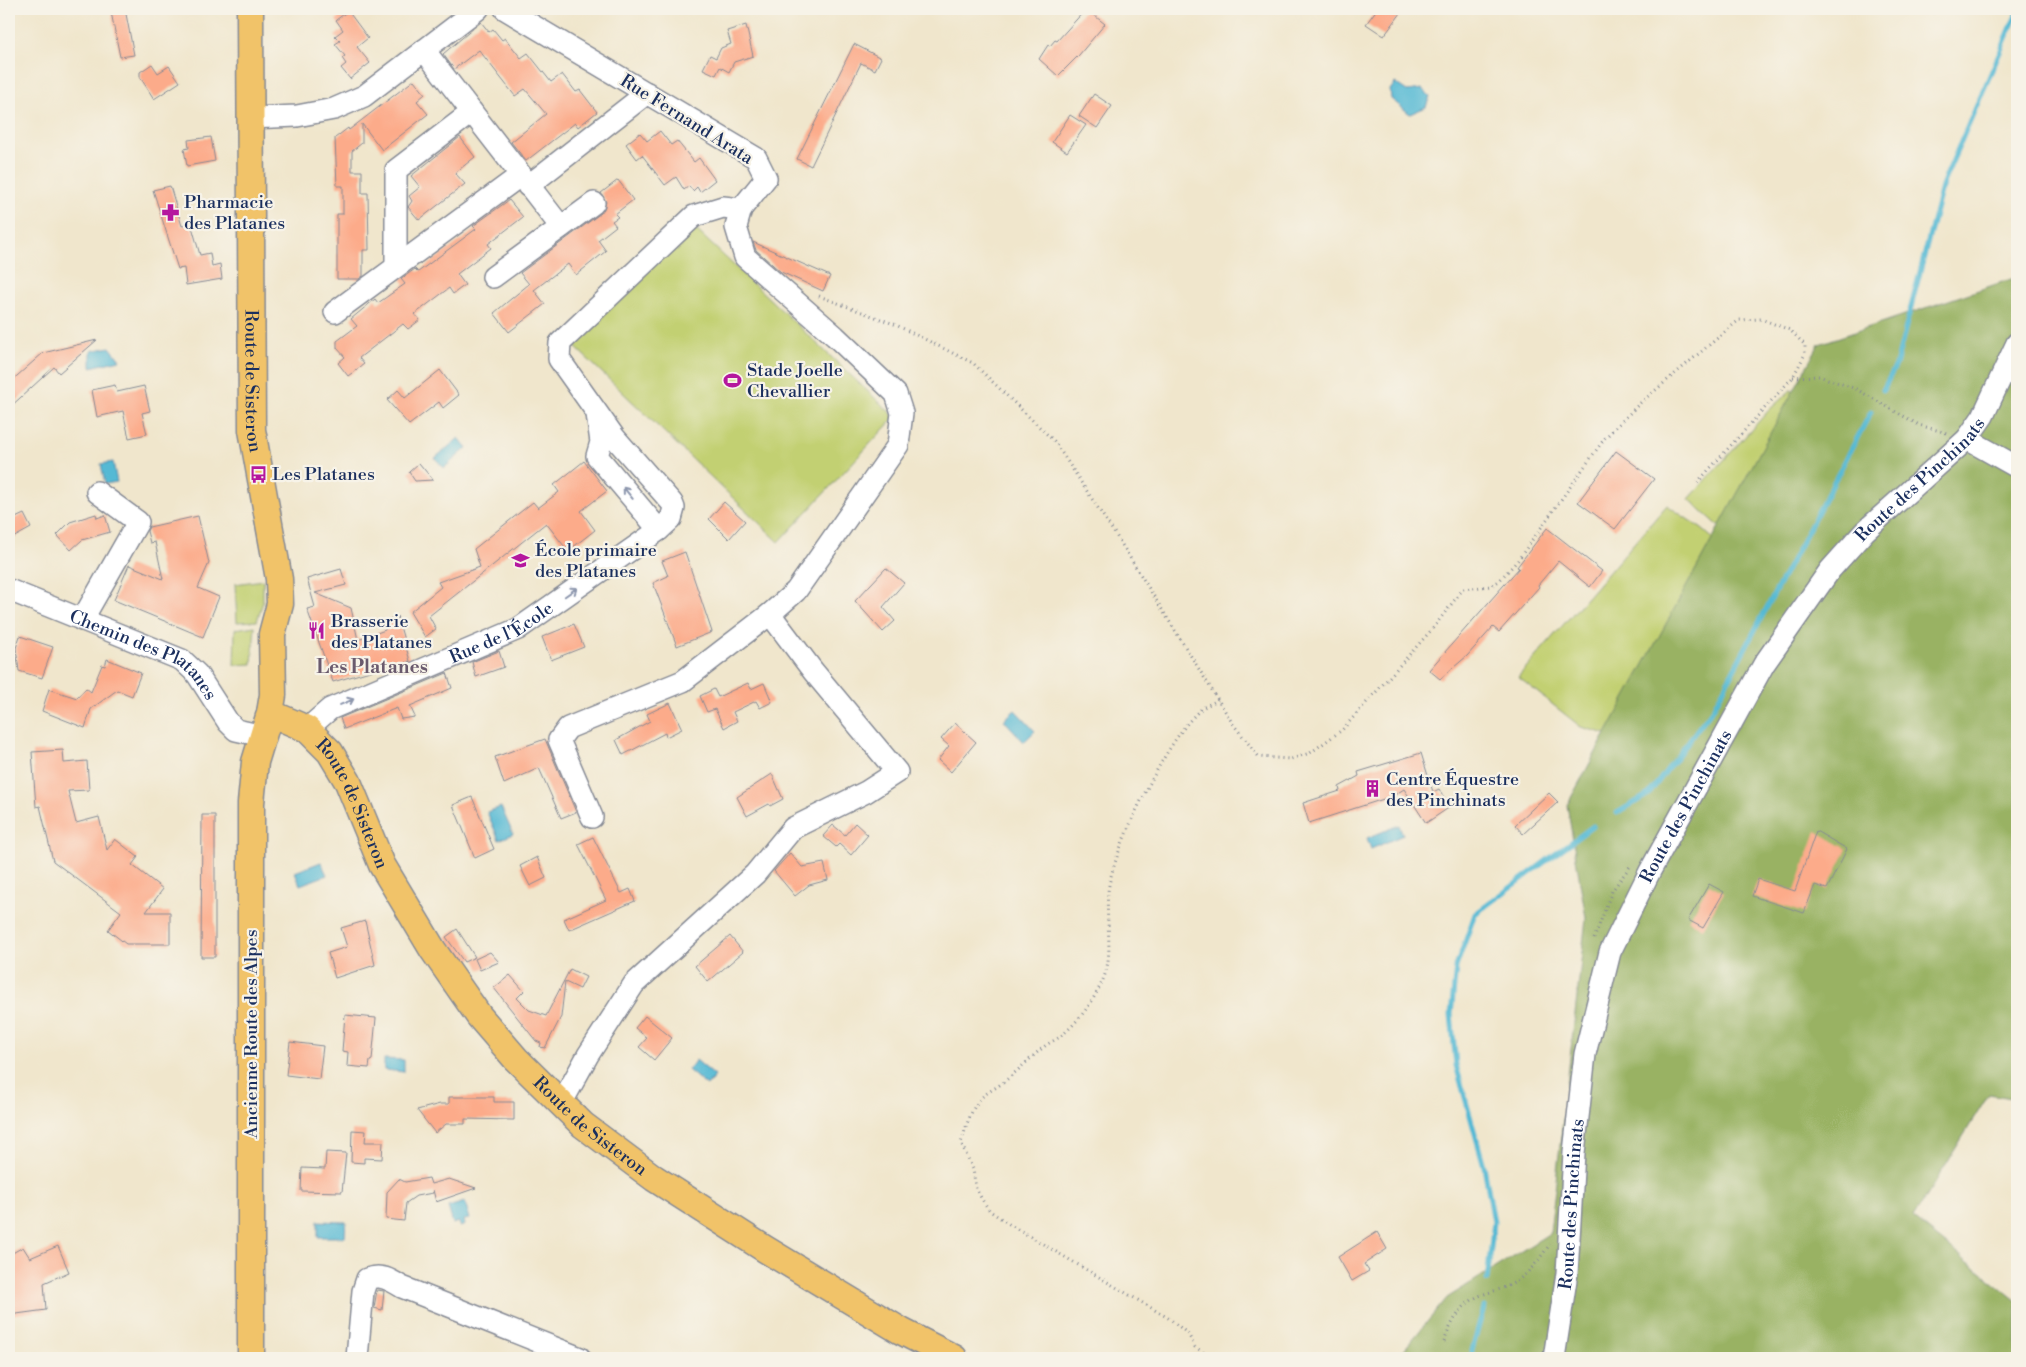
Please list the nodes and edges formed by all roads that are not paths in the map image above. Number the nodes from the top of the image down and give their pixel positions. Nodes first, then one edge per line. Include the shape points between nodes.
1 (250, 9) edge
2 (478, 9) edge
3 (505, 9) edge
4 (424, 50) junction
5 (648, 93) junction
6 (472, 112) junction
7 (250, 118) junction
8 (524, 180) junction
9 (594, 203) dead end
10 (740, 209) junction
11 (561, 227) junction
12 (396, 266) junction
13 (493, 277) dead end
14 (336, 312) dead end
15 (2017, 343) edge
16 (597, 410) junction
17 (1967, 439) junction
18 (2017, 467) edge
19 (97, 492) dead end
20 (659, 530) junction
21 (9, 590) edge
22 (770, 614) junction
23 (82, 620) junction
24 (266, 725) junction
25 (308, 728) junction
26 (592, 817) dead end
27 (561, 1104) junction
28 (251, 1358) edge
29 (357, 1358) edge
30 (580, 1358) edge
31 (954, 1358) edge
32 (1554, 1358) edge

1 - 7 main road, Route de Sisteron
2 - 4 street
3 - 5 street, Rue Fernand Arata
4 - 6 street
4 - 7 street via 364,96 334,110
5 - 8 street
5 - 10 street, Rue Fernand Arata via 756,158 766,178
6 - 8 street
6 - 12 street via 396,170
7 - 24 main road, Route de Sisteron via 252,430 279,579 280,604 272,634
8 - 11 street
8 - 12 street
9 - 11 street
10 - 16 street via 723,207 694,216 560,343 559,359
10 - 22 street via 736,227 744,257 896,394 902,413 898,444 796,591
11 - 13 street
12 - 14 street
15 - 17 street, Route des Pinchinats via 1983,416
20 -> 16 street via 597,456 600,442
16 - 20 street, Rue de l'École via 615,438 674,508 670,519
17 - 18 street
17 - 32 street, Route des Pinchinats via 1865,531 1830,570 1764,664 1650,871 1610,952 1585,1054 1574,1152 1567,1274
19 - 23 street via 138,522
25 -> 20 street, Rue de l'École via 330,709 518,629
21 - 23 street, Chemin des Platanes
22 - 26 street via 683,681 568,728 559,740
22 - 27 street via 818,678 897,772 866,792 793,828 755,874 634,984
23 - 24 street, Chemin des Platanes via 182,660 197,674 236,730
24 - 25 main road, Route de Sisteron
24 - 28 main road, Ancienne Route des Alpes via 255,762 251,803
25 - 27 main road, Route de Sisteron via 330,752 348,782 382,865 433,950 479,1016
27 - 31 main road, Route de Sisteron via 583,1125 654,1178 884,1321
29 - 30 street via 364,1291 367,1279 376,1276

